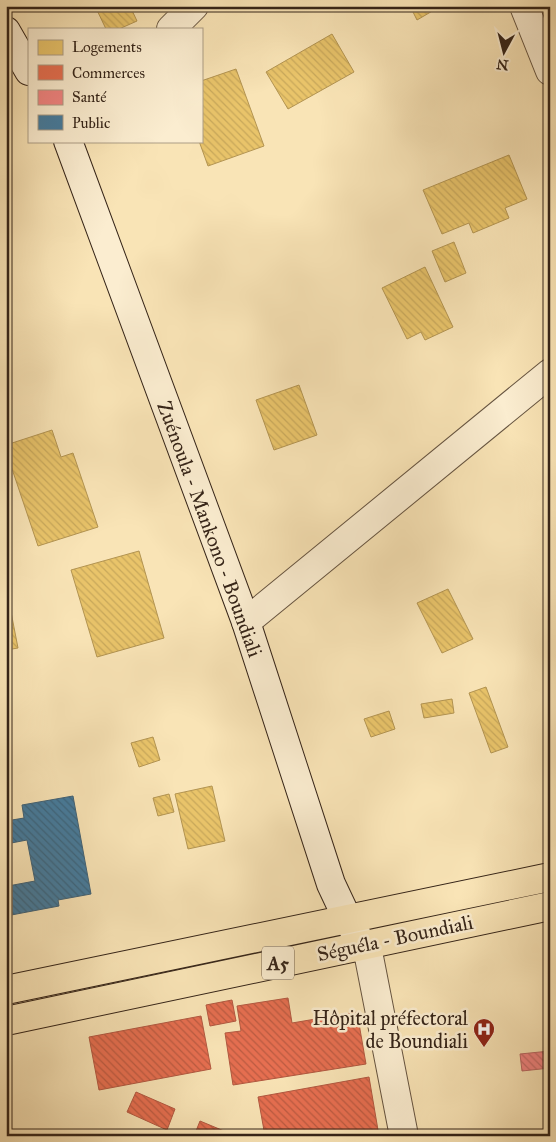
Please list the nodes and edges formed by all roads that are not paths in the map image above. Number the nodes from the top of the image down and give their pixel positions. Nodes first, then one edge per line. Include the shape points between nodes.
1 (194, 6) edge
2 (524, 6) edge
3 (172, 28) edge
4 (6, 31) edge
5 (28, 68) edge
6 (550, 71) edge
7 (68, 142) edge
8 (550, 374) edge
9 (246, 622) junction
10 (550, 877) edge
11 (550, 906) edge
12 (347, 918) junction
13 (362, 945) junction
14 (6, 990) edge
15 (6, 1021) edge
16 (404, 1136) edge

1 - 3 main road
2 - 6 main road
4 - 5 main road
7 - 9 main road, Zuénoula - Mankono - Boundiali
8 - 9 main road
9 - 12 main road, Zuénoula - Mankono - Boundiali via 331,884
10 - 12 main road, Séguéla - Boundiali / A5
11 - 13 main road, Séguéla - Boundiali / A5
12 - 13 main road, Zuénoula - Mankono - Boundiali
12 - 14 main road, Séguéla - Boundiali / A5
13 - 15 main road, Séguéla - Boundiali / A5
13 - 16 main road, Zuénoula - Mankono - Boundiali via 369,957

